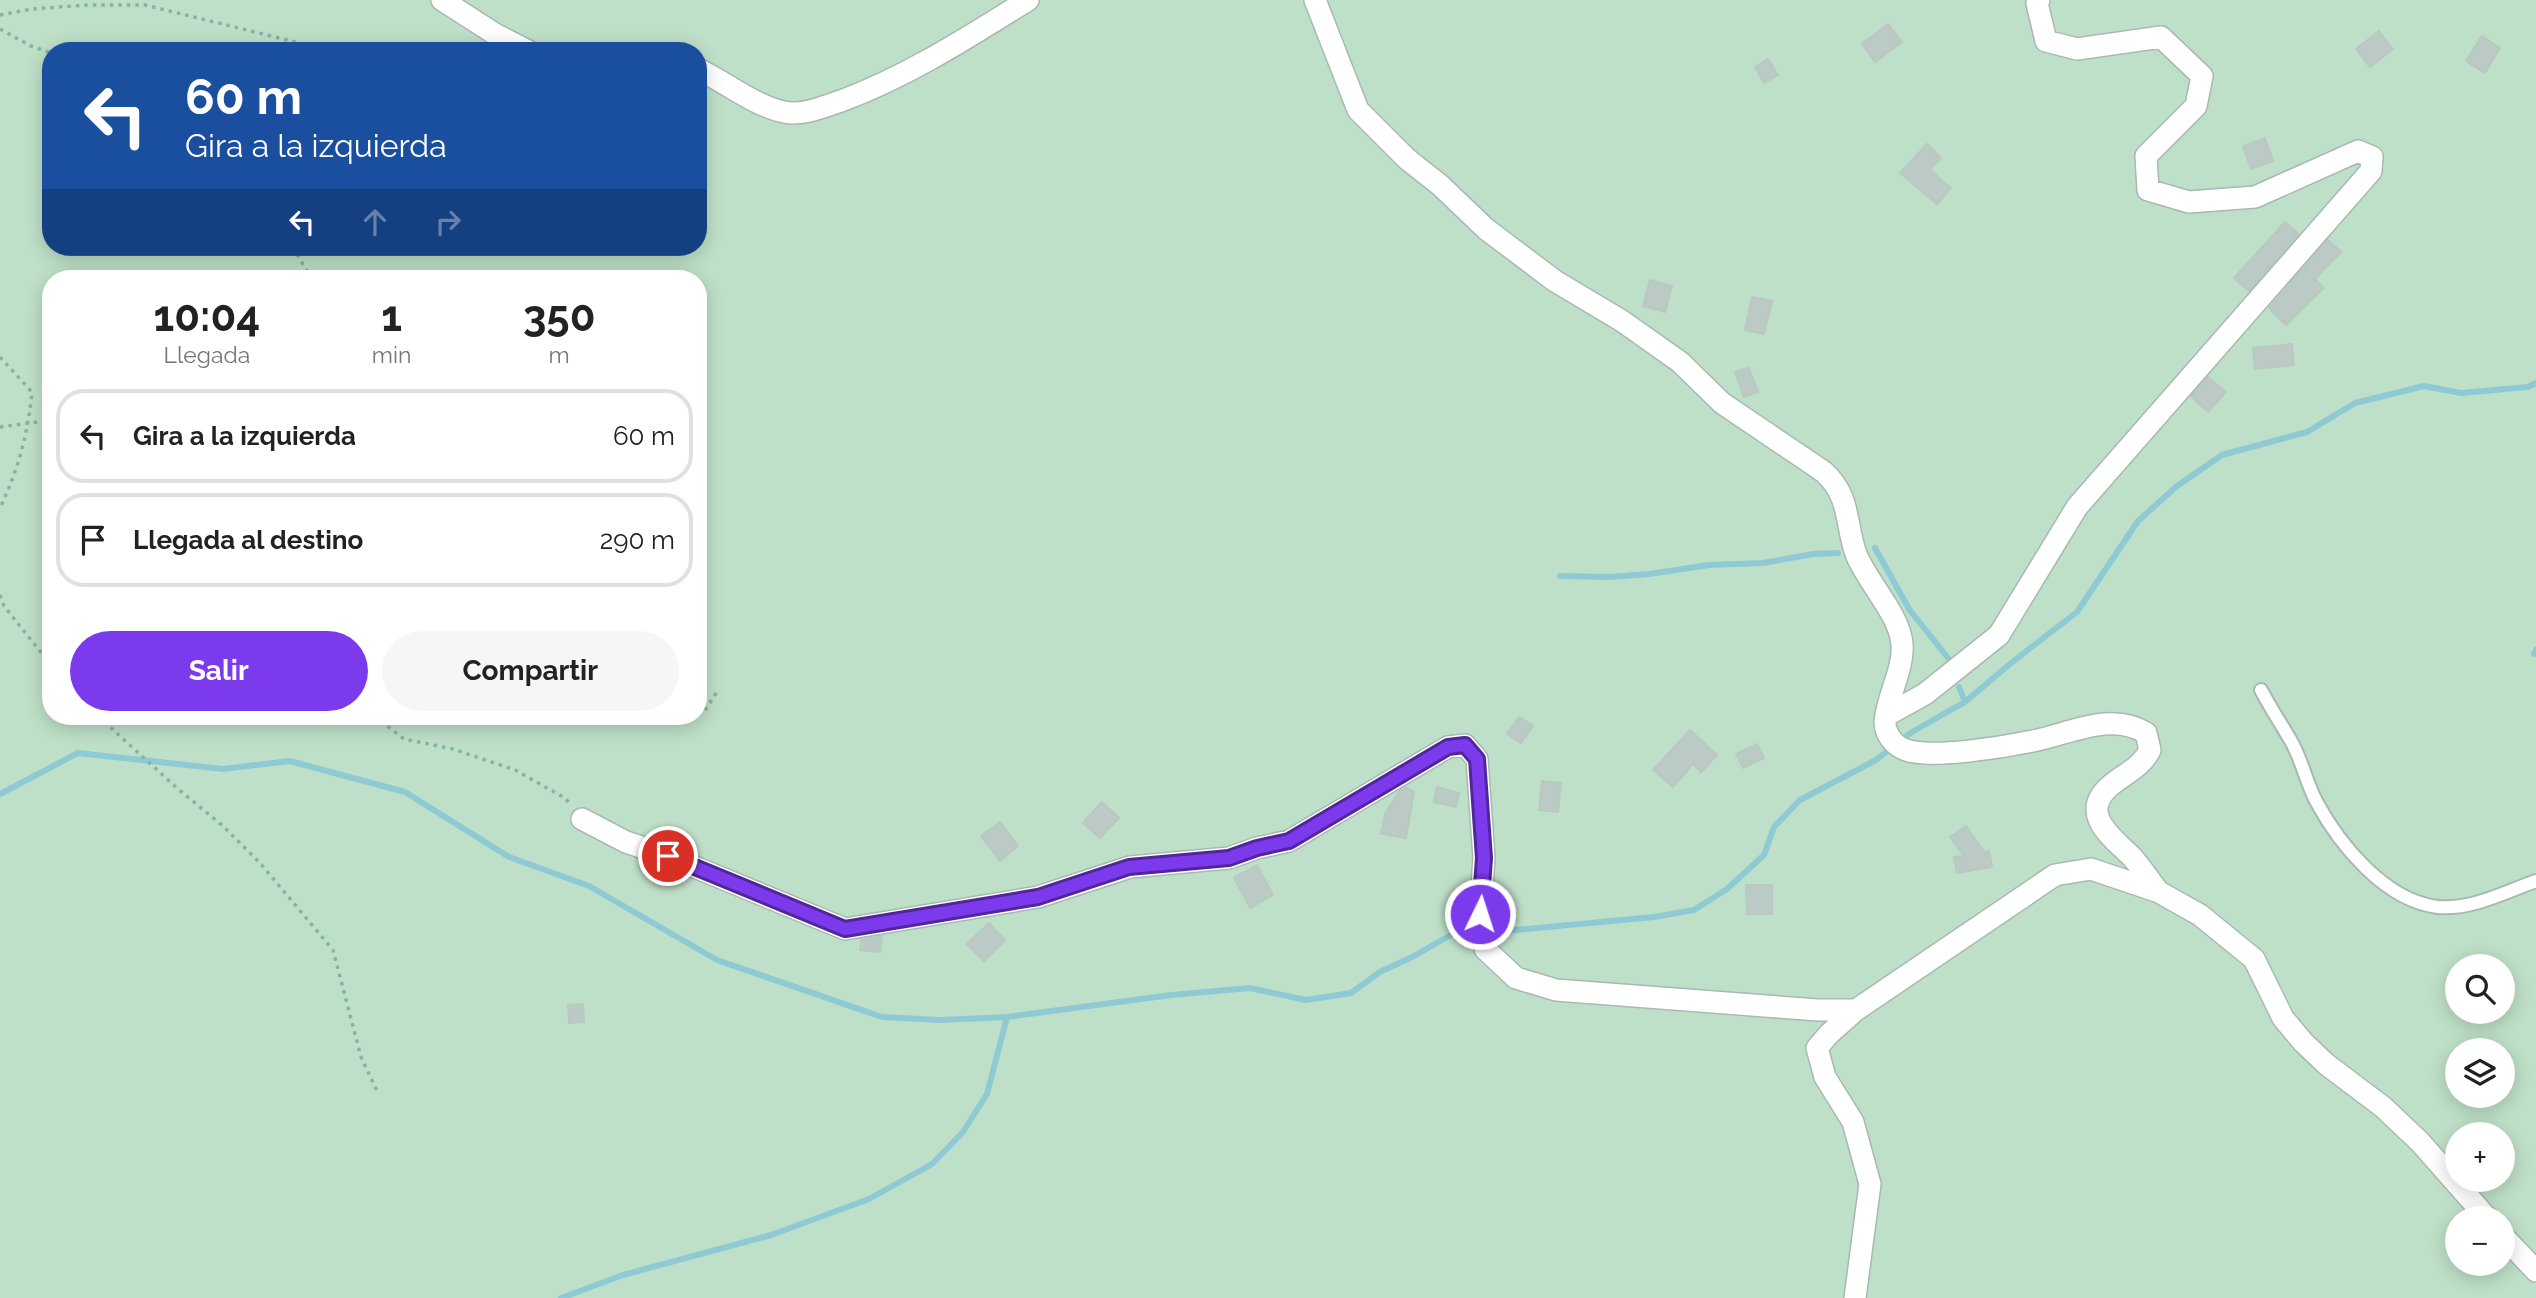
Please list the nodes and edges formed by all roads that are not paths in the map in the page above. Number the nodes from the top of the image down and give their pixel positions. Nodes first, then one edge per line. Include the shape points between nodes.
1 (442, 0) edge
2 (1028, 0) edge
3 (1315, 0) edge
4 (2039, 0) edge
5 (511, 42) edge
6 (707, 74) edge
7 (2260, 690) dead end
8 (1887, 715) junction
9 (582, 819) road end
10 (2536, 881) edge
11 (2159, 892) junction
12 (1856, 1010) junction
13 (2476, 1206) edge
14 (2515, 1249) edge
15 (2536, 1271) edge
16 (1855, 1298) edge

1 - 5 street
2 - 6 street via 904,75 803,113 783,112
3 - 8 street via 1358,110 1407,159 1486,229 1555,281 1681,362 1722,403 1837,484 1857,555 1899,628 1902,652
4 - 8 street via 2046,41 2077,49 2161,37 2202,76 2196,106 2146,156 2148,190 2189,202 2255,197 2358,151 2372,157 2371,171 2077,507 1999,635 1925,694
7 - 10 lane via 2340,839 2382,883 2404,896 2438,906 2485,901
8 - 11 street via 1889,736 1897,746 1921,753 2032,742 2103,724 2128,724 2146,733 2150,750 2146,758 2109,786 2098,810 2100,825
9 - 12 street via 626,842 845,929 1038,897 1129,867 1229,858 1289,841 1448,747 1465,745 1477,759 1484,858 1480,914 1485,949 1516,978 1556,990
11 - 12 street via 2091,869 2056,875
11 - 13 street via 2200,915 2254,959 2283,1018 2303,1042 2383,1107
12 - 16 street via 1817,1048 1825,1077 1853,1122 1871,1184
14 - 15 street

